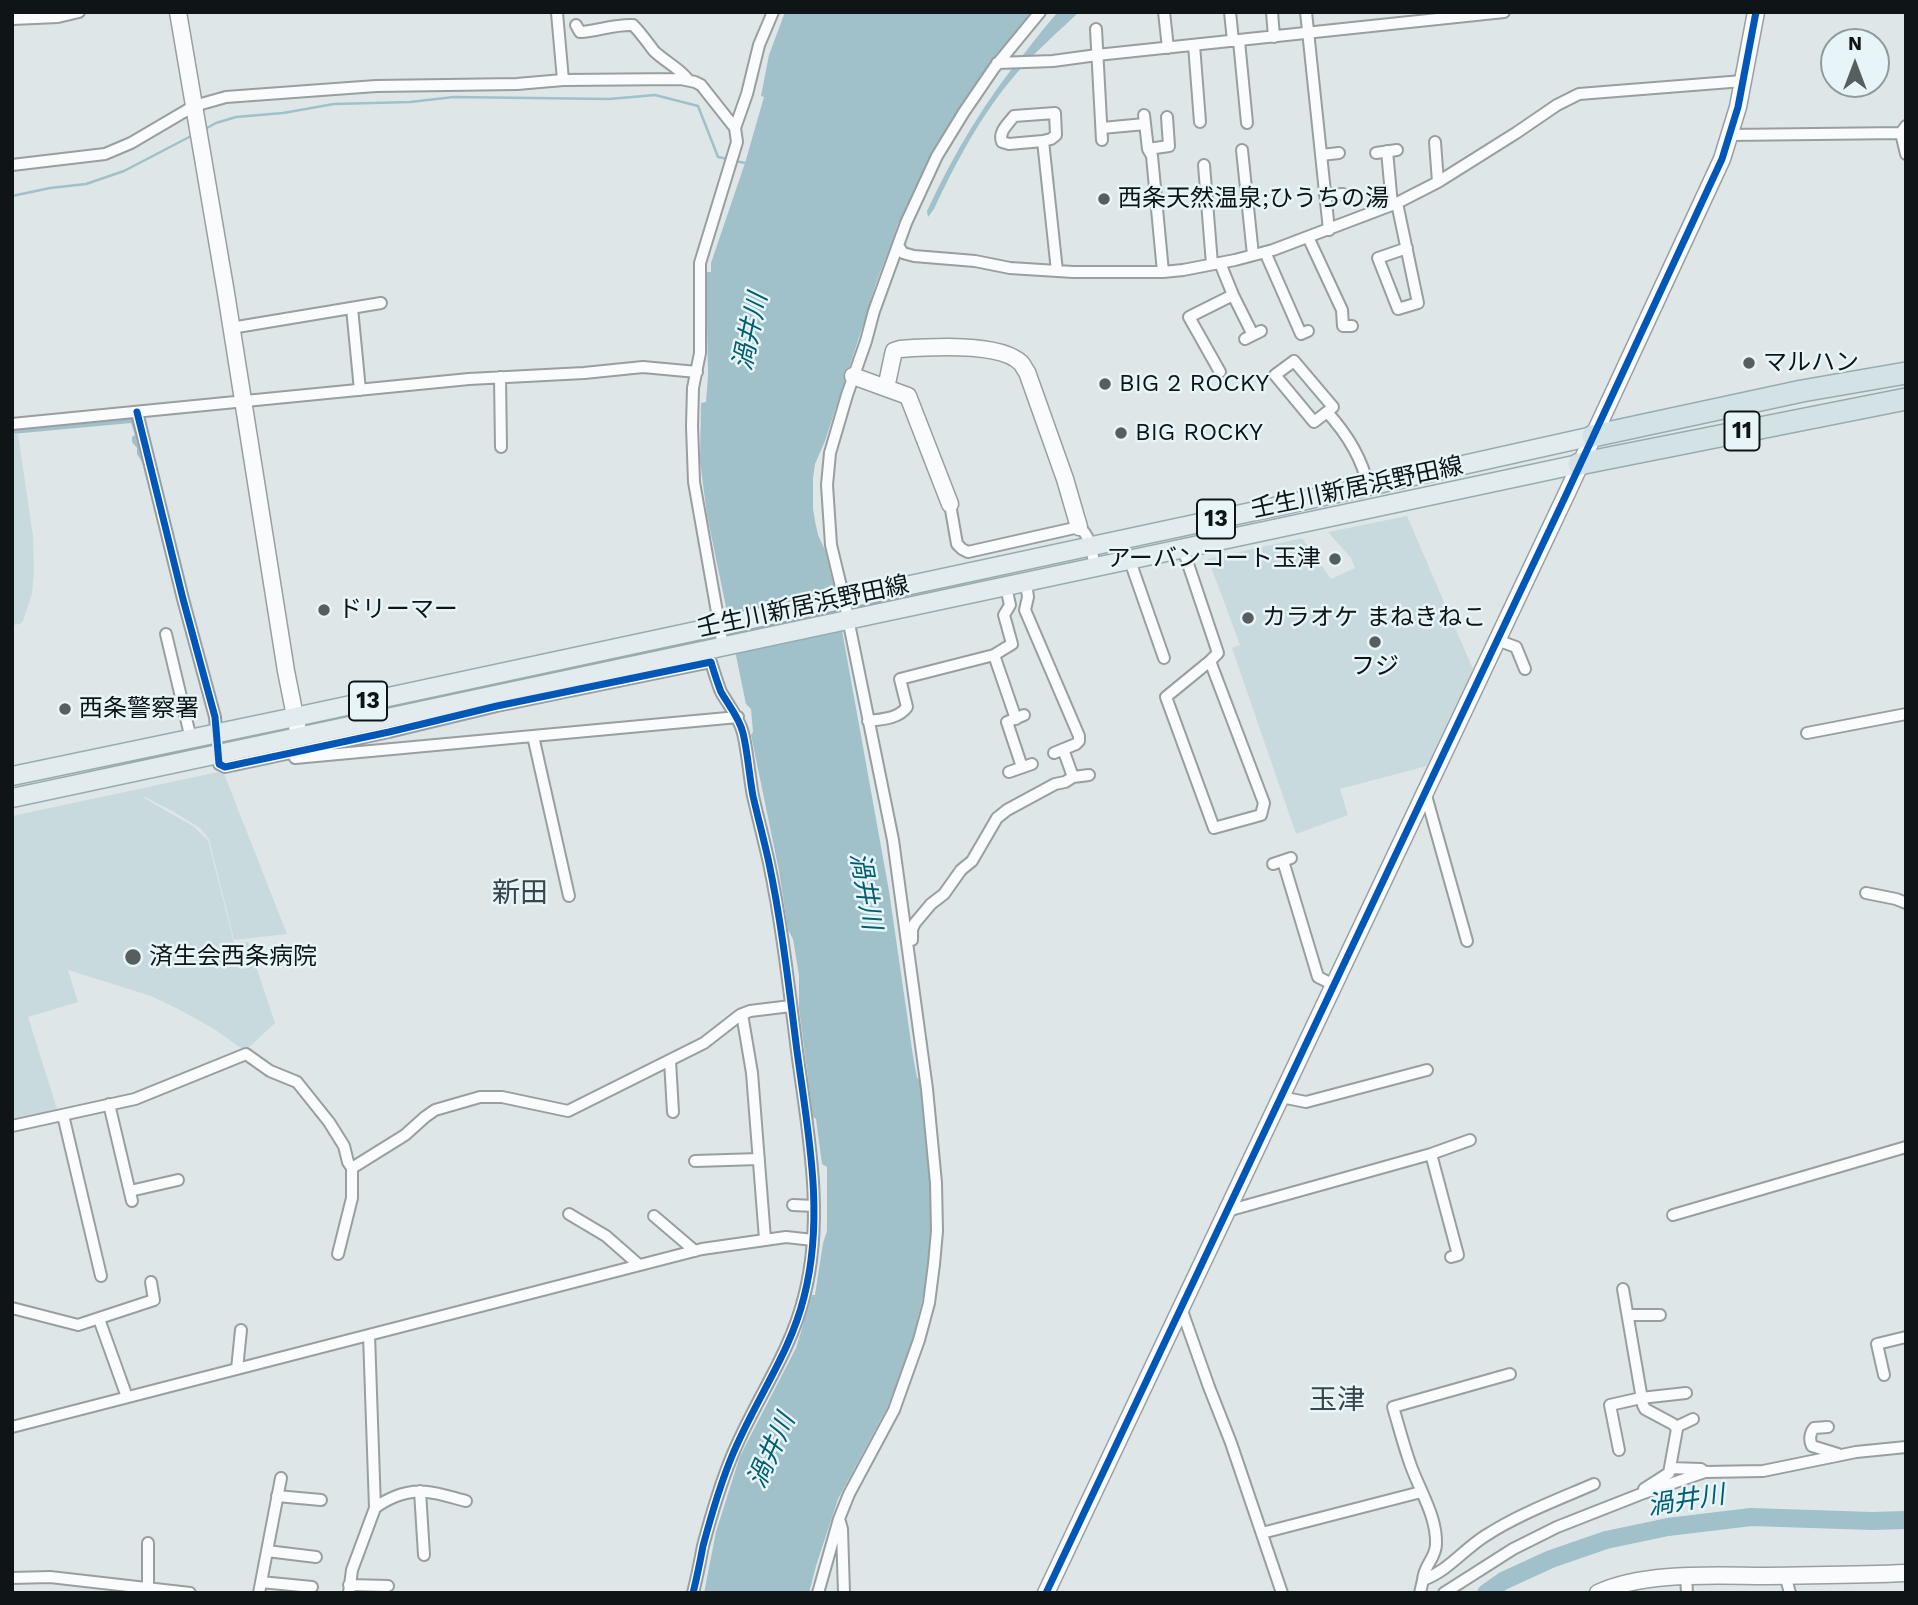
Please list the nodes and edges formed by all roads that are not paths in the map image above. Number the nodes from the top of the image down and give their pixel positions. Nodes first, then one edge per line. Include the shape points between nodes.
1 (79, 12) edge
2 (178, 12) edge
3 (773, 12) edge
4 (1040, 12) edge
5 (1164, 12) edge
6 (1230, 12) edge
7 (1272, 12) edge
8 (1306, 12) edge
9 (1504, 12) edge
10 (1756, 12) edge
11 (557, 13) edge
12 (12, 19) edge
13 (576, 25) dead end
14 (1096, 29) dead end
15 (1309, 33) junction
16 (1274, 37) junction
17 (1236, 41) junction
18 (1194, 45) junction
19 (1168, 48) junction
20 (1097, 55) junction
21 (997, 63) junction
22 (562, 80) junction
23 (688, 80) junction
24 (1744, 81) junction
25 (194, 106) junction
26 (1167, 117) dead end
27 (1200, 122) dead end
28 (1247, 123) dead end
29 (735, 128) junction
30 (1903, 129) edge
31 (1730, 135) junction
32 (1043, 141) junction
33 (1435, 142) dead end
34 (1148, 149) junction
35 (1242, 149) dead end
36 (1387, 151) dead end
37 (1339, 153) dead end
38 (1906, 153) edge
39 (1321, 155) junction
40 (12, 165) edge
41 (1204, 165) dead end
42 (1438, 182) junction
43 (1343, 194) dead end
44 (1325, 195) junction
45 (1395, 204) junction
46 (1329, 230) junction
47 (1308, 237) junction
48 (899, 247) junction
49 (1407, 248) junction
50 (1265, 252) junction
51 (1253, 255) junction
52 (1216, 264) junction
53 (1056, 271) junction
54 (1163, 272) junction
55 (1233, 295) junction
56 (381, 303) dead end
57 (352, 308) junction
58 (1352, 326) dead end
59 (231, 328) junction
60 (1308, 331) dead end
61 (1253, 335) dead end
62 (697, 372) junction
63 (1220, 372) dead end
64 (1906, 373) edge
65 (853, 376) junction
66 (500, 377) junction
67 (886, 388) junction
68 (360, 390) junction
69 (1906, 399) edge
70 (243, 400) junction
71 (137, 412) junction
72 (1327, 412) junction
73 (12, 424) edge
74 (1593, 436) junction
75 (501, 447) dead end
76 (1579, 464) junction
77 (1368, 486) junction
78 (950, 505) joint
79 (1079, 527) junction
80 (1091, 546) junction
81 (1184, 549) junction
82 (1130, 561) junction
83 (1095, 568) junction
84 (1026, 583) junction
85 (1006, 587) junction
86 (841, 599) junction
87 (846, 620) junction
88 (722, 625) junction
89 (166, 634) dead end
90 (1497, 640) junction
91 (725, 646) junction
92 (994, 655) junction
93 (1164, 658) dead end
94 (1210, 661) junction
95 (1524, 669) dead end
96 (1906, 714) edge
97 (295, 717) junction
98 (738, 717) junction
99 (868, 721) junction
100 (1807, 733) dead end
101 (216, 734) junction
102 (299, 736) junction
103 (533, 736) junction
104 (191, 739) junction
105 (217, 754) junction
106 (267, 758) junction
107 (1009, 772) dead end
108 (12, 775) edge
109 (1089, 775) dead end
110 (1073, 777) junction
111 (1425, 792) junction
112 (12, 799) edge
113 (1283, 861) dead end
114 (1866, 892) dead end
115 (569, 896) dead end
116 (1906, 903) edge
117 (1467, 941) dead end
118 (910, 954) junction
119 (1334, 985) junction
120 (791, 1006) junction
121 (742, 1014) junction
122 (670, 1061) junction
123 (1427, 1070) dead end
124 (1281, 1097) junction
125 (109, 1104) junction
126 (673, 1112) dead end
127 (63, 1115) junction
128 (12, 1126) edge
129 (1470, 1140) dead end
130 (1906, 1147) edge
131 (1431, 1154) junction
132 (759, 1159) junction
133 (695, 1161) dead end
134 (352, 1168) junction
135 (178, 1180) dead end
136 (793, 1205) dead end
137 (814, 1206) junction
138 (1227, 1211) junction
139 (569, 1214) dead end
140 (1673, 1215) dead end
141 (654, 1216) dead end
142 (765, 1239) junction
143 (813, 1240) junction
144 (695, 1251) junction
145 (338, 1254) dead end
146 (1451, 1256) dead end
147 (639, 1265) junction
148 (100, 1276) dead end
149 (151, 1282) dead end
150 (1623, 1289) dead end
151 (12, 1308) edge
152 (1181, 1308) junction
153 (1628, 1315) junction
154 (1660, 1315) dead end
155 (99, 1319) junction
156 (241, 1330) dead end
157 (369, 1335) junction
158 (1906, 1337) edge
159 (237, 1369) junction
160 (1510, 1374) dead end
161 (1884, 1375) dead end
162 (1686, 1393) dead end
163 (127, 1397) junction
164 (1642, 1398) junction
165 (1693, 1419) dead end
166 (12, 1427) edge
167 (1676, 1427) junction
168 (1829, 1428) dead end
169 (1906, 1447) edge
170 (1619, 1450) dead end
171 (1840, 1455) junction
172 (1670, 1468) junction
173 (1705, 1472) junction
174 (281, 1478) dead end
175 (1594, 1484) dead end
176 (419, 1491) junction
177 (1421, 1492) junction
178 (1642, 1494) junction
179 (277, 1496) junction
180 (321, 1500) dead end
181 (466, 1501) dead end
182 (375, 1508) junction
183 (839, 1519) junction
184 (1262, 1533) junction
185 (148, 1543) dead end
186 (267, 1551) junction
187 (424, 1555) dead end
188 (316, 1557) dead end
189 (1906, 1573) edge
190 (1785, 1576) junction
191 (12, 1578) edge
192 (1423, 1580) junction
193 (1686, 1585) edge
194 (388, 1586) dead end
195 (312, 1587) dead end
196 (148, 1588) junction
197 (260, 1588) edge
198 (349, 1589) edge
199 (190, 1593) edge
200 (693, 1593) edge
201 (818, 1593) edge
202 (844, 1593) edge
203 (1046, 1593) edge
204 (1282, 1593) edge
205 (1420, 1593) edge
206 (1444, 1593) edge
207 (1598, 1593) edge
208 (1790, 1593) edge

1 - 12 street
2 - 25 street
3 - 29 street
4 - 21 street
5 - 19 street
6 - 17 street
7 - 16 street
8 - 15 street
9 - 15 street
10 - 24 street
11 - 22 street
13 - 23 street via 580,32 632,25
14 - 20 street
15 - 16 street
15 - 39 street
16 - 17 street
17 - 18 street
17 - 28 street
18 - 19 street
18 - 27 street
19 - 20 street
20 - 21 street
20 - 34 street via 1102,134 1145,120
21 - 48 street via 937,156
22 - 23 street
22 - 25 street via 243,95
23 - 29 street via 701,85
24 - 31 street
24 - 42 street via 1579,94
25 - 40 street via 114,152
25 - 59 street
26 - 34 street via 1169,146
29 - 62 street via 736,151 700,263
30 - 31 street
30 - 38 street
31 - 74 street
32 - 32 street via 1056,135 1055,113 1014,116 1000,137 1009,144
32 - 53 street
33 - 42 street
34 - 54 street
35 - 51 street
36 - 45 street
37 - 39 street
39 - 44 street
41 - 52 street
42 - 45 street
43 - 44 street
44 - 46 street
45 - 46 street
45 - 49 street
46 - 47 street
47 - 50 street
47 - 58 street via 1342,310 1343,326
48 - 53 street via 914,256
48 - 65 street
49 - 49 street via 1418,303 1398,309 1378,258
50 - 51 street
50 - 60 street via 1301,334
51 - 52 street
52 - 54 street
52 - 55 street
53 - 54 street
55 - 61 street
55 - 63 street via 1189,317
56 - 57 street
57 - 59 street
57 - 68 street
59 - 70 street
62 - 66 street via 643,367
62 - 88 street via 692,412 694,482
64 - 74 highway, 11
65 - 67 street
65 - 86 street via 830,453 827,485
66 - 68 street
66 - 75 street
67 - 78 street via 908,396
67 - 79 street via 894,351 900,349 981,348 1022,364
68 - 70 street
69 - 76 highway, 11
70 - 71 street
70 - 97 street
71 - 73 street
71 - 101 street
72 - 72 street via 1314,422 1275,374 1294,361 1333,407
72 - 77 street via 1364,466
74 - 76 street
74 - 77 main road, 壬生川新居浜野田線 / 13
76 - 81 main road, 壬生川新居浜野田線 / 13
76 - 90 street
77 - 80 main road, 壬生川新居浜野田線 / 13
78 - 79 street via 957,544 968,552
79 - 80 street
80 - 83 street
80 - 86 main road, 壬生川新居浜野田線 / 13
81 - 82 main road, 壬生川新居浜野田線 / 13
81 - 94 street via 1218,653
82 - 83 main road, 壬生川新居浜野田線 / 13
82 - 93 street
83 - 84 main road, 壬生川新居浜野田線 / 13
84 - 85 main road, 壬生川新居浜野田線 / 13
84 - 110 street via 1025,610 1079,736 1076,744 1058,751
85 - 87 main road, 壬生川新居浜野田線 / 13
85 - 92 street via 1010,605 1004,615 1012,644
86 - 87 street
86 - 88 main road, 壬生川新居浜野田線 / 13
87 - 91 main road, 壬生川新居浜野田線 / 13
87 - 99 street
88 - 91 street
88 - 97 main road, 壬生川新居浜野田線 / 13
89 - 104 street
90 - 95 street via 1516,647
90 - 111 street
91 - 102 main road, 壬生川新居浜野田線 / 13
92 - 99 street via 900,679 907,707 893,717
92 - 107 street via 1020,717 1007,722 1027,766
94 - 94 street via 1166,697 1214,828 1261,815 1264,803
96 - 100 street
97 - 101 main road, 壬生川新居浜野田線 / 13
97 - 102 street
98 - 103 street
98 - 106 street via 722,692 712,662
98 - 120 street via 769,864
99 - 118 street
101 - 104 main road, 壬生川新居浜野田線 / 13
101 - 105 street
102 - 105 main road, 壬生川新居浜野田線 / 13
103 - 106 street
103 - 115 street
104 - 108 main road, 壬生川新居浜野田線 / 13
105 - 106 street via 219,764 225,767
105 - 112 main road, 壬生川新居浜野田線 / 13
109 - 110 street
110 - 118 street via 997,818 972,861 915,923
111 - 117 street
111 - 119 street
113 - 119 street via 1318,977
114 - 116 street
118 - 183 street via 935,1171 934,1265 919,1340 894,1410
119 - 124 street
120 - 121 street
120 - 137 street
121 - 122 street via 704,1043
121 - 132 street
122 - 126 street
122 - 134 street via 568,1111 502,1097 480,1097 435,1110
123 - 124 street via 1306,1102
124 - 138 street
125 - 127 street
125 - 134 street via 135,1099 246,1054 297,1082 337,1133
125 - 135 street via 131,1196
127 - 128 street
127 - 148 street
129 - 131 street
130 - 140 street
131 - 138 street
131 - 146 street via 1458,1255
132 - 133 street
132 - 142 street
134 - 145 street via 352,1198
136 - 137 street
137 - 143 street
138 - 152 street
139 - 147 street via 606,1236
141 - 144 street
142 - 143 street
142 - 144 street
143 - 200 street via 804,1299 784,1353 732,1456
144 - 147 street
147 - 157 street
149 - 155 street via 154,1300
150 - 153 street
151 - 155 street via 69,1324
152 - 184 street
152 - 203 street
153 - 154 street
153 - 164 street
155 - 163 street
156 - 159 street
157 - 159 street
157 - 182 street
158 - 161 street via 1877,1344
159 - 163 street
160 - 177 street via 1393,1407
162 - 164 street
163 - 166 street
164 - 167 street via 1645,1409
164 - 170 street via 1606,1406
165 - 167 street
167 - 172 street
168 - 171 street via 1814,1428 1810,1443
169 - 171 street
171 - 173 street via 1763,1471
172 - 173 street
172 - 178 street
173 - 178 street
174 - 179 street
175 - 192 street via 1489,1533
176 - 181 street
176 - 182 street via 404,1493
176 - 187 street
177 - 184 street
177 - 192 street via 1436,1544
178 - 206 street via 1513,1549
179 - 180 street
179 - 186 street
182 - 198 street
183 - 201 street
183 - 202 street
184 - 204 street
185 - 196 street
186 - 188 street
186 - 197 street
189 - 190 street
190 - 193 street
190 - 208 street
191 - 196 street via 50,1577
192 - 205 street
193 - 207 street via 1633,1582
194 - 198 street
195 - 197 street
196 - 199 street

